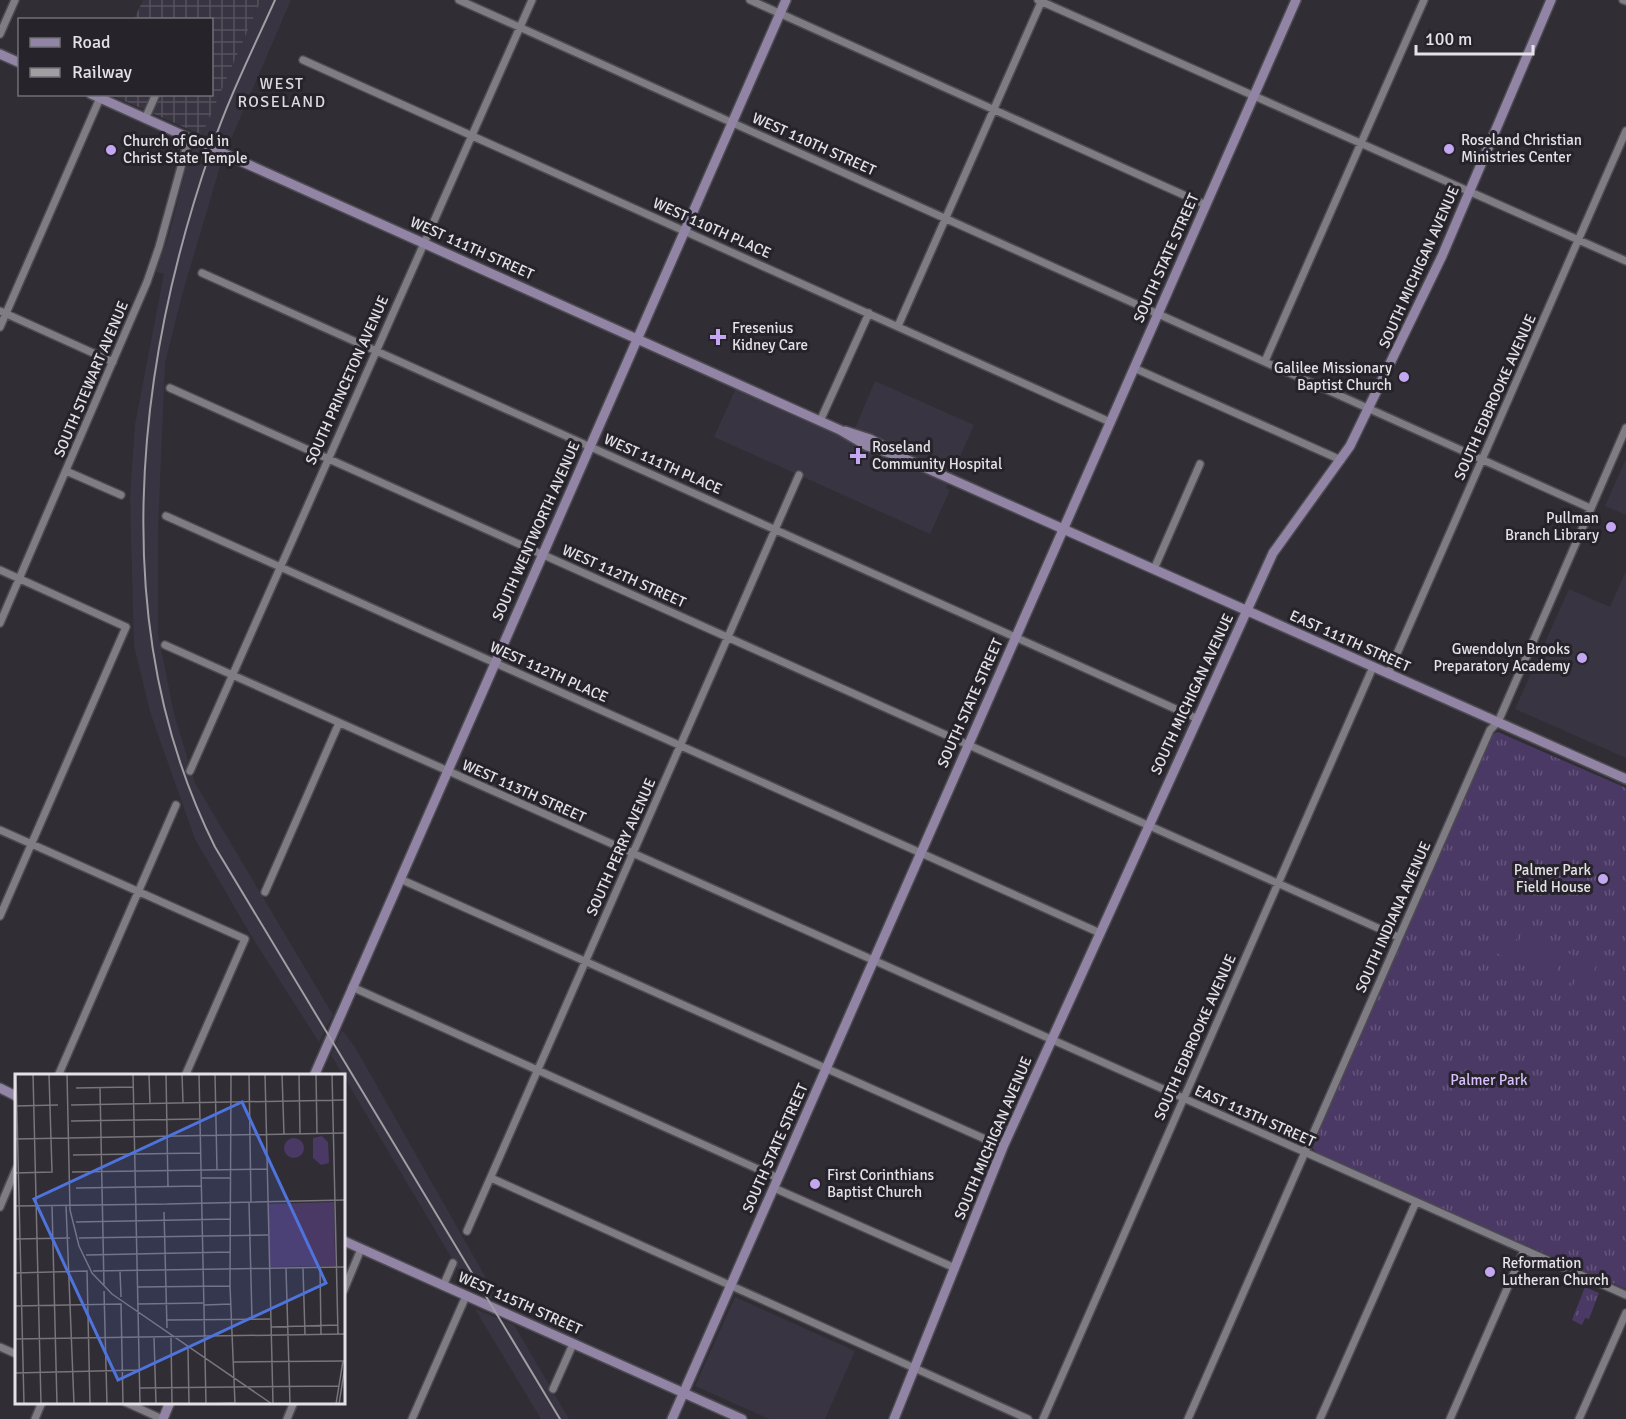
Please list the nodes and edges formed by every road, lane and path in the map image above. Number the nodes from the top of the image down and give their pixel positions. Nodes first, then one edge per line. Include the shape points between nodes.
1 (15, 0) edge
2 (459, 0) edge
3 (532, 0) edge
4 (750, 0) edge
5 (786, 0) edge
6 (1041, 0) edge
7 (1296, 0) edge
8 (1424, 0) edge
9 (1551, 0) edge
10 (780, 14) junction
11 (520, 27) junction
12 (0, 34) edge
13 (0, 54) edge
14 (303, 60) dead end
15 (18, 62) edge
16 (155, 96) edge
17 (1254, 96) junction
18 (95, 97) edge
19 (994, 109) junction
20 (145, 119) junction
21 (732, 122) junction
22 (1626, 131) edge
23 (472, 135) junction
24 (189, 138) junction
25 (1361, 143) junction
26 (1469, 191) junction
27 (1206, 204) junction
28 (946, 218) junction
29 (684, 230) junction
30 (1579, 240) junction
31 (423, 243) junction
32 (1626, 261) edge
33 (202, 273) dead end
34 (3, 313) edge
35 (869, 313) junction
36 (1158, 313) junction
37 (898, 326) junction
38 (0, 327) edge
39 (636, 338) junction
40 (375, 351) junction
41 (1265, 361) junction
42 (113, 362) junction
43 (1134, 368) junction
44 (170, 388) dead end
45 (1369, 408) junction
46 (820, 421) junction
47 (1110, 422) junction
48 (1626, 428) edge
49 (590, 446) junction
50 (328, 458) junction
51 (1482, 459) junction
52 (1341, 460) junction
53 (1200, 464) dead end
54 (66, 471) junction
55 (799, 474) dead end
56 (121, 495) dead end
57 (1590, 508) junction
58 (166, 516) dead end
59 (775, 529) junction
60 (1063, 529) junction
61 (542, 554) junction
62 (280, 567) junction
63 (0, 570) edge
64 (1154, 570) junction
65 (19, 579) junction
66 (1247, 611) junction
67 (0, 623) edge
68 (728, 637) junction
69 (1016, 637) junction
70 (165, 645) dead end
71 (495, 663) junction
72 (1373, 667) junction
73 (1388, 674) junction
74 (232, 675) junction
75 (1198, 719) junction
76 (1497, 722) junction
77 (339, 723) junction
78 (968, 744) junction
79 (680, 745) junction
80 (190, 771) dead end
81 (447, 771) junction
82 (1626, 779) edge
83 (176, 806) dead end
84 (1149, 825) junction
85 (0, 830) edge
86 (31, 844) junction
87 (921, 852) junction
88 (633, 854) junction
89 (400, 879) junction
90 (1277, 883) junction
91 (138, 891) junction
92 (266, 892) dead end
93 (0, 916) edge
94 (1100, 933) junction
95 (1398, 937) junction
96 (873, 961) junction
97 (585, 962) junction
98 (352, 987) junction
99 (1051, 1040) junction
100 (826, 1069) junction
101 (538, 1070) junction
102 (59, 1074) edge
103 (186, 1074) edge
104 (315, 1074) edge
105 (0, 1088) edge
106 (15, 1096) edge
107 (1183, 1099) junction
108 (1003, 1147) junction
109 (1304, 1153) junction
110 (15, 1171) edge
111 (490, 1178) junction
112 (778, 1178) junction
113 (774, 1188) junction
114 (1416, 1202) junction
115 (0, 1207) edge
116 (467, 1231) dead end
117 (345, 1241) edge
118 (361, 1249) junction
119 (1524, 1251) junction
120 (453, 1263) dead end
121 (955, 1268) junction
122 (731, 1285) junction
123 (443, 1286) junction
124 (345, 1288) edge
125 (1626, 1295) edge
126 (466, 1296) junction
127 (1626, 1313) edge
128 (573, 1344) junction
129 (0, 1347) edge
130 (15, 1354) edge
131 (916, 1368) junction
132 (553, 1389) dead end
133 (684, 1393) junction
134 (41, 1404) edge
135 (129, 1404) edge
136 (169, 1404) edge
137 (293, 1404) edge
138 (35, 1419) edge
139 (163, 1419) edge
140 (287, 1419) edge
141 (412, 1419) edge
142 (672, 1419) edge
143 (742, 1419) edge
144 (894, 1419) edge
145 (1028, 1419) edge
146 (1043, 1419) edge
147 (1188, 1419) edge
148 (1320, 1419) edge
149 (1450, 1419) edge
150 (1579, 1419) edge

1 - 12 street
2 - 11 street, WEST 110TH STREET
3 - 11 street, SOUTH PRINCETON AVENUE
4 - 10 street
5 - 10 main road, SOUTH WENTWORTH AVENUE
6 - 17 street
6 - 19 street
7 - 17 main road, SOUTH STATE STREET
8 - 25 street
9 - 26 main road, SOUTH MICHIGAN AVENUE
10 - 19 street
10 - 21 main road, SOUTH WENTWORTH AVENUE
11 - 21 street, WEST 110TH STREET
11 - 23 street, SOUTH PRINCETON AVENUE
13 - 15 main road
14 - 23 street, WEST 110TH PLACE
16 - 20 street
17 - 25 street
17 - 27 main road, SOUTH STATE STREET
18 - 20 main road, WEST 111TH STREET
18 - 34 street
19 - 27 street
19 - 28 street
20 - 24 main road, WEST 111TH STREET
21 - 28 street, WEST 110TH STREET
21 - 29 main road, SOUTH WENTWORTH AVENUE
22 - 30 street, SOUTH EDBROOKE AVENUE
23 - 29 street, WEST 110TH PLACE
23 - 31 street, SOUTH PRINCETON AVENUE
24 - 31 main road, WEST 111TH STREET
24 - 42 street, SOUTH STEWART AVENUE via 153,265
25 - 26 street
25 - 41 street
26 - 30 street
26 - 45 main road, SOUTH MICHIGAN AVENUE via 1415,316
27 - 36 main road, SOUTH STATE STREET
28 - 36 street, WEST 110TH STREET
28 - 37 street
29 - 35 street, WEST 110TH PLACE
29 - 39 main road, SOUTH WENTWORTH AVENUE
30 - 32 street
30 - 51 street, SOUTH EDBROOKE AVENUE
31 - 39 main road, WEST 111TH STREET
31 - 40 street, SOUTH PRINCETON AVENUE
33 - 40 street, WEST 111TH PLACE
34 - 38 street
34 - 42 street
35 - 37 street, WEST 110TH PLACE
35 - 46 street
36 - 41 street, WEST 110TH STREET
36 - 43 main road, SOUTH STATE STREET
37 - 47 street, WEST 110TH PLACE
39 - 46 main road, WEST 111TH STREET
39 - 49 main road, SOUTH WENTWORTH AVENUE
40 - 49 street, WEST 111TH PLACE
40 - 50 street, SOUTH PRINCETON AVENUE
41 - 45 street, WEST 110TH STREET
42 - 54 street, SOUTH STEWART AVENUE
43 - 47 main road, SOUTH STATE STREET
43 - 52 street
44 - 50 street, WEST 112TH STREET
45 - 51 street, WEST 110TH STREET
45 - 52 main road, SOUTH MICHIGAN AVENUE
46 - 60 main road, WEST 111TH STREET via 867,446 899,456
47 - 60 main road, SOUTH STATE STREET
48 - 57 street, SOUTH INDIANA AVENUE
49 - 59 street, WEST 111TH PLACE
49 - 61 main road, SOUTH WENTWORTH AVENUE
50 - 61 street, WEST 112TH STREET
50 - 62 street, SOUTH PRINCETON AVENUE
51 - 57 street, WEST 110TH STREET
51 - 73 street, SOUTH EDBROOKE AVENUE
52 - 66 main road, SOUTH MICHIGAN AVENUE via 1273,553
53 - 64 street
54 - 56 street
54 - 65 street, SOUTH STEWART AVENUE
55 - 59 street, SOUTH PERRY AVENUE
57 - 76 street, SOUTH INDIANA AVENUE
58 - 62 street, WEST 112TH PLACE
59 - 68 street, SOUTH PERRY AVENUE
59 - 69 street, WEST 111TH PLACE
60 - 64 main road, EAST 111TH STREET
60 - 69 main road, SOUTH STATE STREET
61 - 68 street, WEST 112TH STREET
61 - 71 main road, SOUTH WENTWORTH AVENUE
62 - 71 street, WEST 112TH PLACE
62 - 74 street, SOUTH PRINCETON AVENUE
63 - 65 street
64 - 66 main road, EAST 111TH STREET
65 - 67 street, SOUTH STEWART AVENUE
65 - 86 street via 126,627
66 - 72 main road, EAST 111TH STREET
66 - 75 main road, SOUTH MICHIGAN AVENUE
68 - 78 street, WEST 112TH STREET
68 - 79 street, SOUTH PERRY AVENUE
69 - 75 street, WEST 111TH PLACE
69 - 78 main road, SOUTH STATE STREET
70 - 74 street, WEST 113TH STREET
71 - 79 street, WEST 112TH PLACE
71 - 81 main road, SOUTH WENTWORTH AVENUE
72 - 73 main road, EAST 111TH STREET
72 - 90 street, SOUTH EDBROOKE AVENUE
73 - 76 main road, EAST 111TH STREET
74 - 77 street, WEST 113TH STREET
74 - 80 street, SOUTH PRINCETON AVENUE
75 - 84 main road, SOUTH MICHIGAN AVENUE
76 - 82 main road, EAST 111TH STREET
76 - 95 street, SOUTH INDIANA AVENUE via 1490,730
77 - 81 street, WEST 113TH STREET
77 - 92 street
78 - 84 street, WEST 112TH STREET
78 - 87 main road, SOUTH STATE STREET
79 - 87 street, WEST 112TH PLACE
79 - 88 street, SOUTH PERRY AVENUE
81 - 88 street, WEST 113TH STREET
81 - 89 main road, SOUTH WENTWORTH AVENUE
83 - 91 street
84 - 90 street, WEST 112TH STREET
84 - 94 main road, SOUTH MICHIGAN AVENUE
85 - 86 street
86 - 91 street
86 - 93 street
87 - 94 street, WEST 112TH PLACE
87 - 96 main road, SOUTH STATE STREET
88 - 96 street, WEST 113TH STREET
88 - 97 street, SOUTH PERRY AVENUE
89 - 97 street
89 - 98 main road, SOUTH WENTWORTH AVENUE
90 - 95 street, WEST 112TH STREET
90 - 107 street, SOUTH EDBROOKE AVENUE
91 - 102 street
91 - 103 street via 245,939
94 - 99 main road, SOUTH MICHIGAN AVENUE
95 - 109 street, SOUTH INDIANA AVENUE
96 - 99 street, EAST 113TH STREET
96 - 100 main road, SOUTH STATE STREET
97 - 100 street
97 - 101 street, SOUTH PERRY AVENUE
98 - 101 street
98 - 104 main road, SOUTH WENTWORTH AVENUE
99 - 107 street, EAST 113TH STREET
99 - 108 main road, SOUTH MICHIGAN AVENUE
100 - 108 street
100 - 112 main road, SOUTH STATE STREET
101 - 111 street, SOUTH PERRY AVENUE
101 - 112 street
105 - 106 main road
107 - 109 street, EAST 113TH STREET
107 - 146 street, SOUTH EDBROOKE AVENUE
108 - 121 main road, SOUTH MICHIGAN AVENUE
109 - 114 street, EAST 113TH STREET
109 - 147 street, SOUTH INDIANA AVENUE
110 - 115 street
111 - 116 street, SOUTH PERRY AVENUE
111 - 122 street
112 - 113 main road, SOUTH STATE STREET
113 - 121 street
113 - 122 main road, SOUTH STATE STREET
114 - 119 street, EAST 113TH STREET
114 - 148 street
117 - 118 main road, WEST 115TH STREET
118 - 123 main road, WEST 115TH STREET
118 - 124 street
119 - 125 street, EAST 113TH STREET
119 - 149 street
120 - 123 street
121 - 131 main road, SOUTH MICHIGAN AVENUE
122 - 131 street
122 - 133 main road, SOUTH STATE STREET
123 - 126 main road, WEST 115TH STREET
126 - 128 main road, WEST 115TH STREET
126 - 141 street
127 - 150 street
128 - 132 street
128 - 133 main road, WEST 115TH STREET
129 - 130 street
131 - 144 main road, SOUTH MICHIGAN AVENUE
131 - 145 street
133 - 142 main road, SOUTH STATE STREET
133 - 143 main road, WEST 115TH STREET
134 - 138 street
135 - 139 street
136 - 139 main road
137 - 140 street

